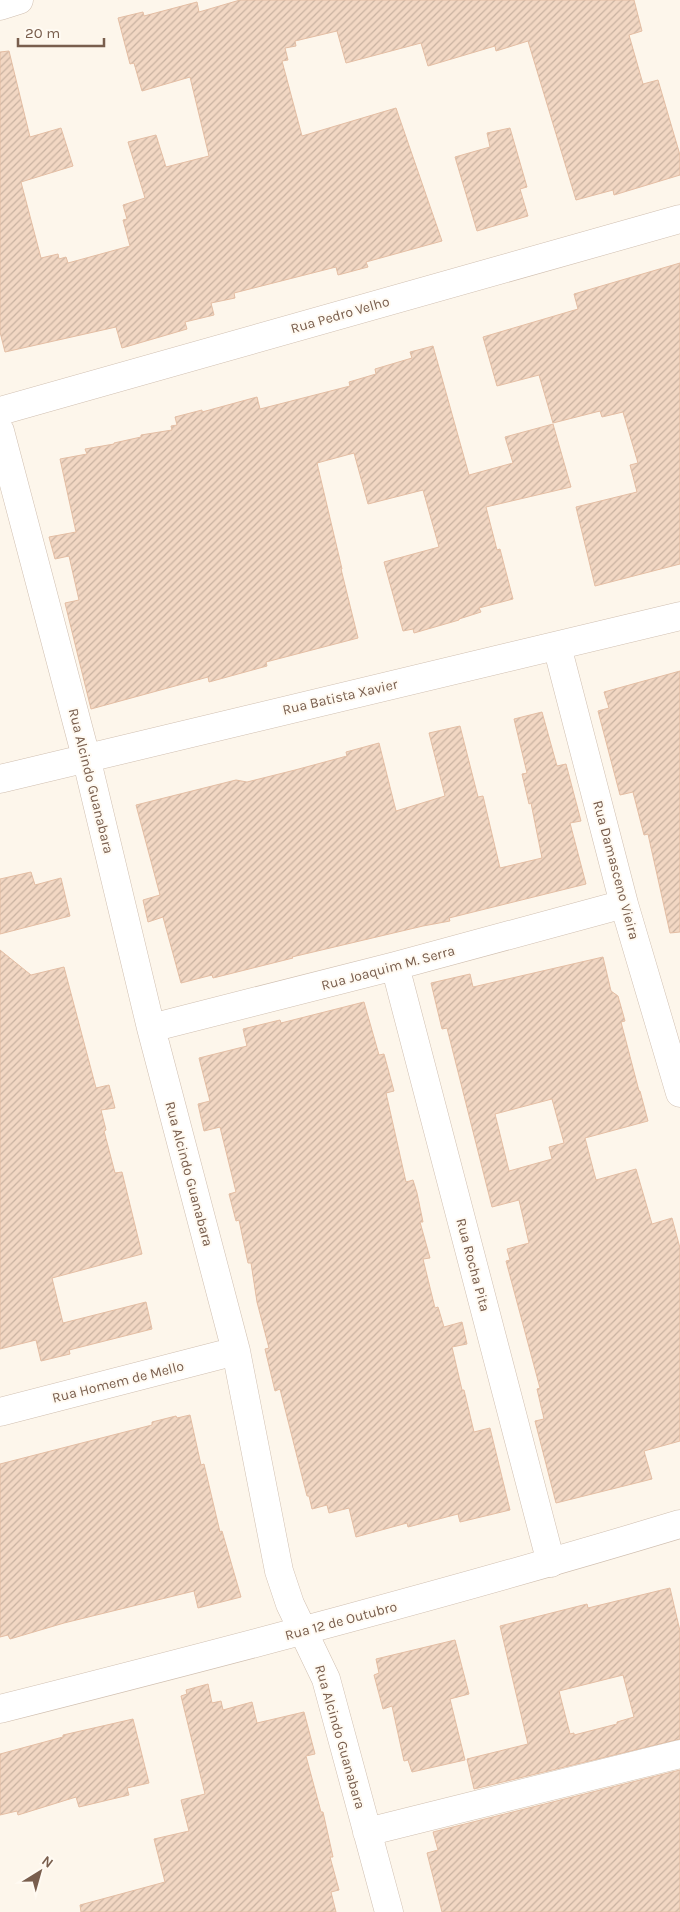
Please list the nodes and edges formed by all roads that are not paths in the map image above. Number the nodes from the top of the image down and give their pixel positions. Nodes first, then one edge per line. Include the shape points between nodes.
1 (19, 0) edge
2 (0, 6) edge
3 (680, 219) edge
4 (0, 411) edge
5 (0, 431) edge
6 (680, 616) edge
7 (557, 646) junction
8 (86, 757) junction
9 (0, 779) edge
10 (624, 904) junction
11 (395, 966) junction
12 (151, 1028) junction
13 (680, 1093) edge
14 (236, 1351) junction
15 (0, 1412) edge
16 (680, 1524) edge
17 (551, 1563) junction
18 (303, 1631) junction
19 (0, 1709) edge
20 (680, 1754) edge
21 (367, 1832) junction
22 (389, 1912) edge

1 - 2 street
3 - 4 street, Rua Pedro Velho
5 - 8 street, Rua Alcindo Guanabara
6 - 7 street, Rua Batista Xavier
7 - 8 street, Rua Batista Xavier
7 - 10 street, Rua Damasceno Vieira
8 - 9 street, Rua Batista Xavier
8 - 12 street, Rua Alcindo Guanabara
10 - 11 street, Rua Joaquim M. Serra
10 - 13 street, Rua Damasceno Vieira
11 - 12 street, Rua Joaquim M. Serra
11 - 17 street, Rua Rocha Pita
12 - 14 street, Rua Alcindo Guanabara
14 - 15 street, Rua Homem de Mello
14 - 18 street, Rua Alcindo Guanabara via 279,1571
16 - 17 street, Rua 12 de Outubro
17 - 18 street, Rua 12 de Outubro
18 - 19 street, Rua 12 de Outubro
18 - 21 street, Rua Alcindo Guanabara via 326,1679
20 - 21 street
21 - 22 street, Rua Alcindo Guanabara

